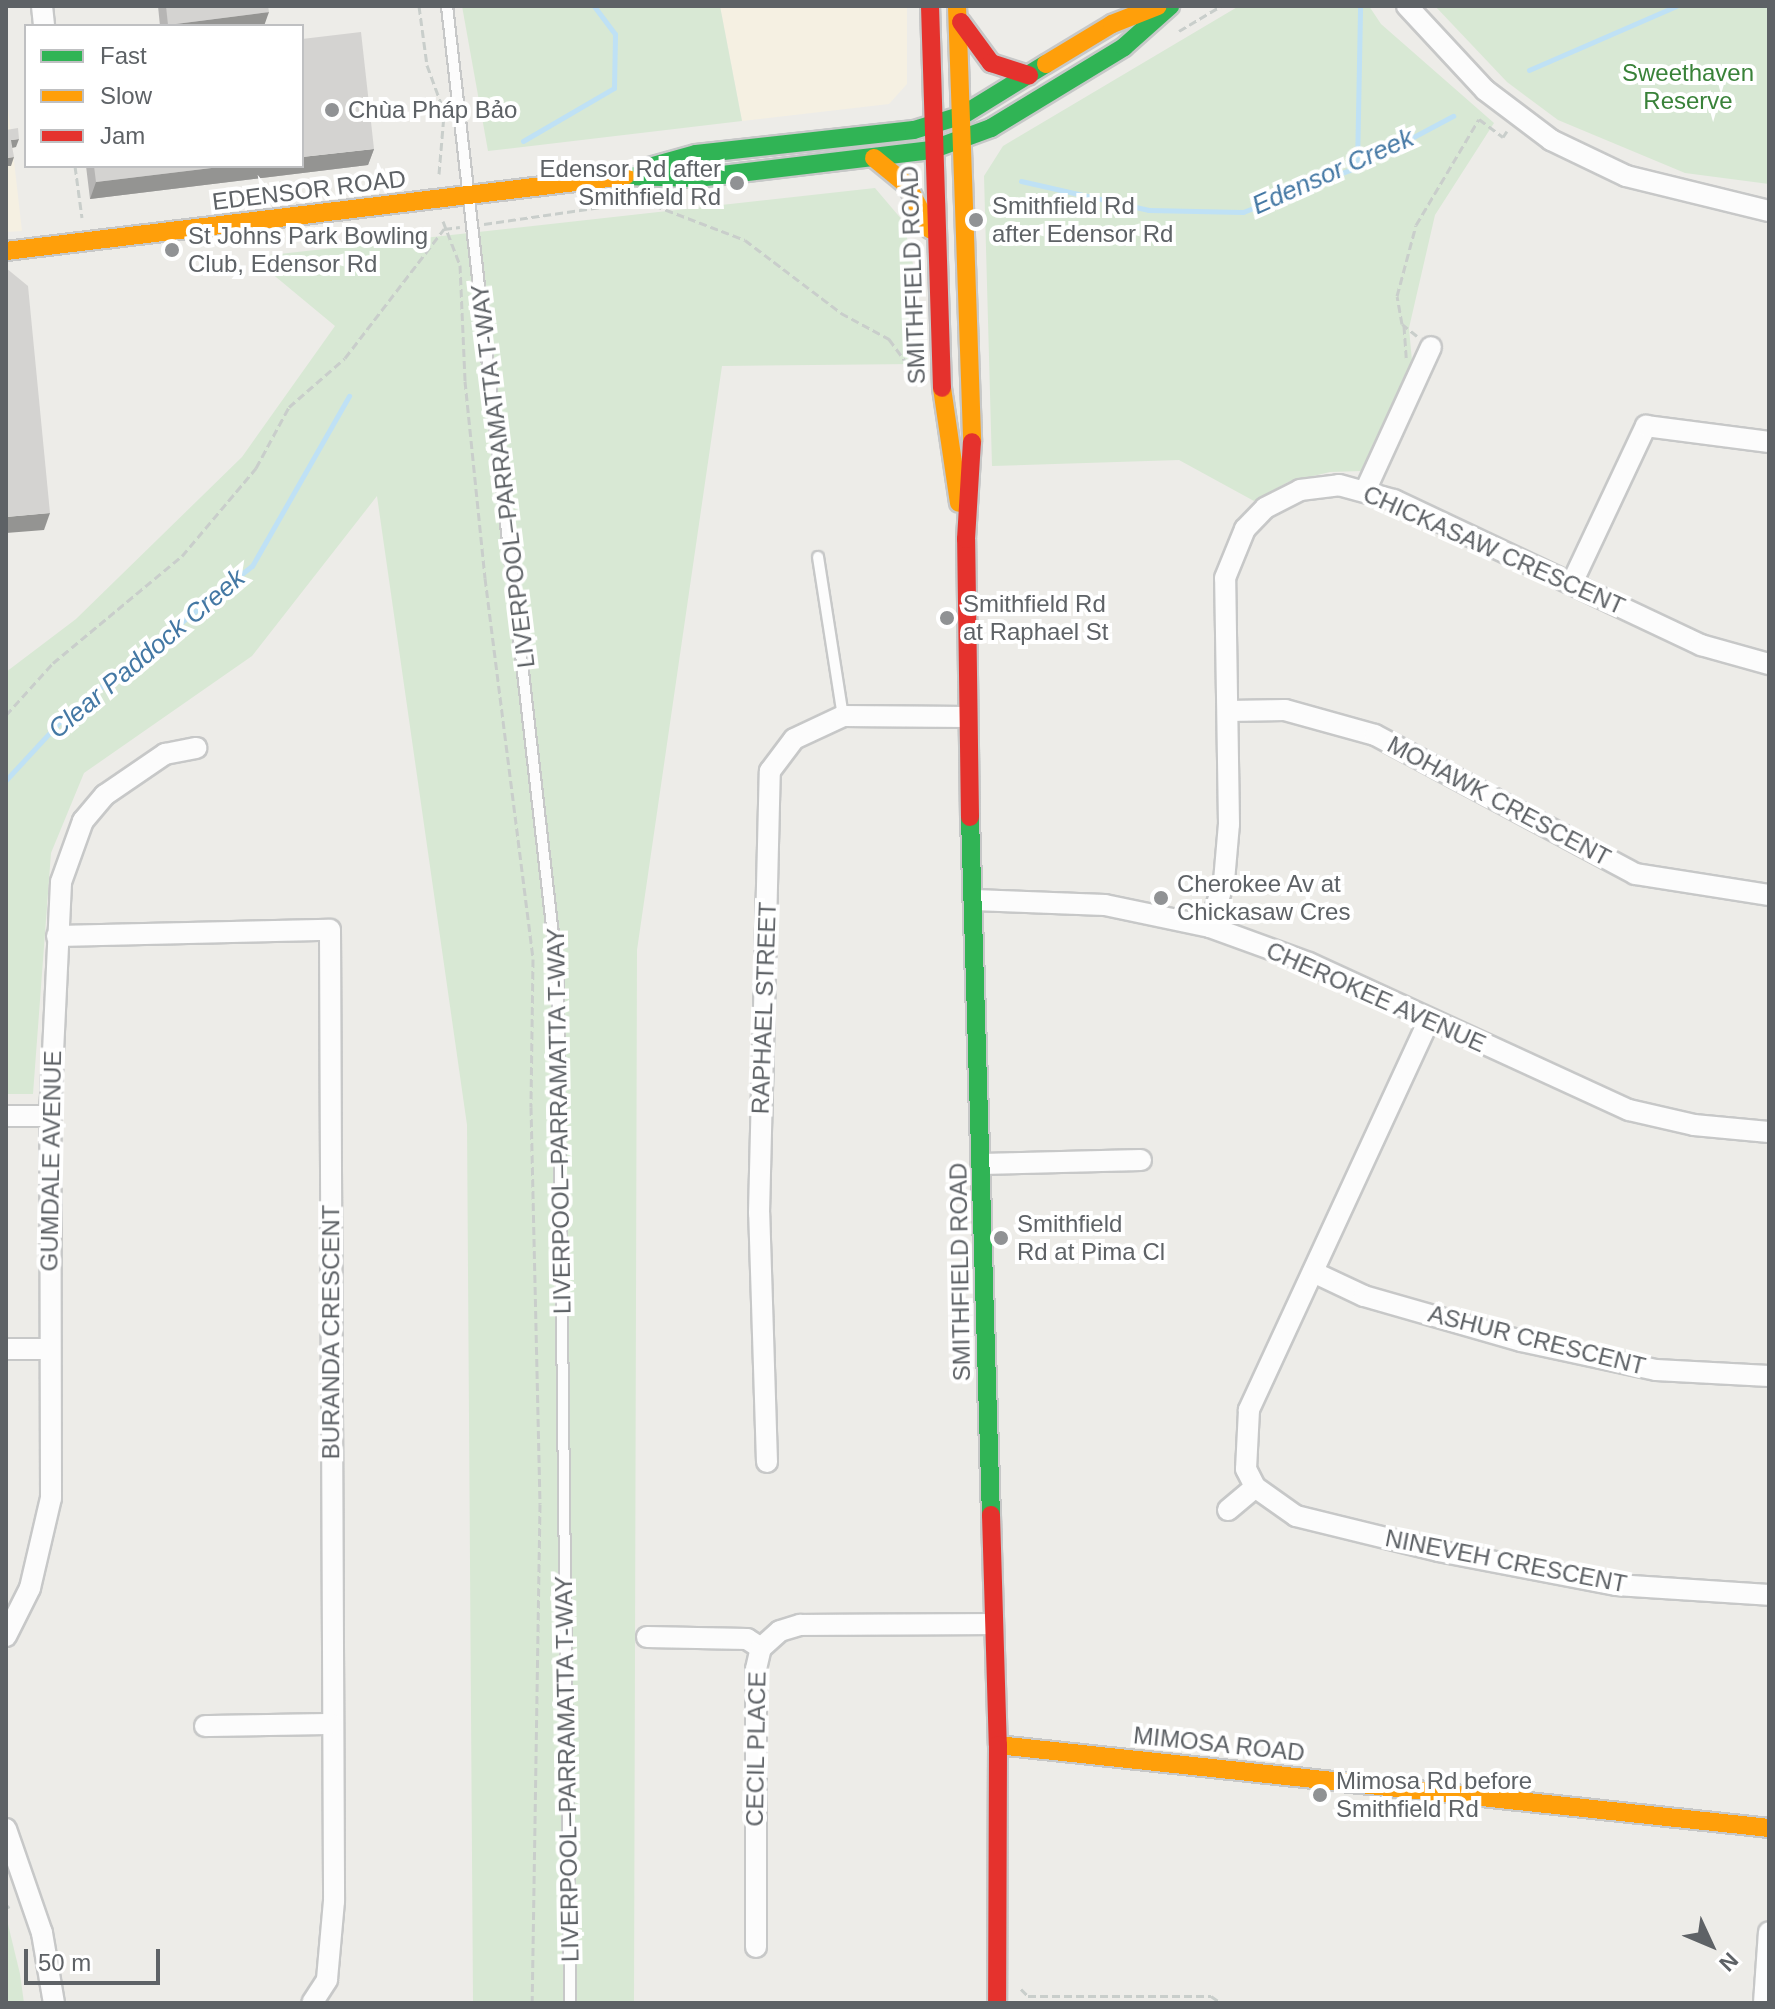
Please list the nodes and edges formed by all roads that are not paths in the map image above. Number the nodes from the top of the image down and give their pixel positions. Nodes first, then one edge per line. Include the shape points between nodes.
1 (447, 6) edge
2 (930, 6) edge
3 (1158, 6) edge
4 (1170, 6) edge
5 (1407, 6) edge
6 (957, 8) edge
7 (1029, 75) junction
8 (963, 115) junction
9 (932, 125) junction
10 (962, 139) junction
11 (931, 150) junction
12 (874, 158) junction
13 (618, 176) junction
14 (470, 194) junction
15 (1769, 211) edge
16 (933, 237) junction
17 (6, 251) edge
18 (1431, 347) road end
19 (1769, 442) edge
20 (1366, 489) junction
21 (966, 539) junction
22 (818, 557) dead end
23 (1572, 583) junction
24 (1769, 664) edge
25 (1229, 711) junction
26 (843, 716) junction
27 (967, 717) junction
28 (196, 748) dead end
29 (1769, 895) edge
30 (974, 900) junction
31 (1210, 927) junction
32 (57, 936) junction
33 (1429, 1020) junction
34 (6, 1116) edge
35 (50, 1116) junction
36 (1769, 1132) edge
37 (1141, 1160) dead end
38 (982, 1164) junction
39 (1313, 1272) junction
40 (6, 1349) edge
41 (49, 1349) junction
42 (1769, 1376) edge
43 (767, 1462) dead end
44 (1255, 1487) junction
45 (1228, 1510) dead end
46 (1769, 1595) edge
47 (993, 1624) junction
48 (6, 1636) edge
49 (647, 1637) dead end
50 (761, 1648) junction
51 (332, 1724) junction
52 (205, 1726) dead end
53 (998, 1745) junction
54 (1769, 1828) edge
55 (6, 1829) edge
56 (1769, 1932) edge
57 (756, 1947) dead end
58 (54, 2003) edge
59 (312, 2003) edge
60 (570, 2003) edge
61 (997, 2003) edge
62 (1764, 2003) edge

1 - 14 lane, LIVERPOOL–PARRAMATTA T-WAY
2 - 9 main road, SMITHFIELD ROAD
3 - 7 main road, EDENSOR ROAD via 1112,24
4 - 10 main road, EDENSOR ROAD via 1124,47 991,128
5 - 15 street via 1485,90 1551,140 1626,176
6 - 7 main road via 980,53 1012,72
6 - 8 main road, SMITHFIELD ROAD
7 - 8 main road, EDENSOR ROAD
8 - 9 main road, EDENSOR ROAD
8 - 10 main road, SMITHFIELD ROAD
9 - 11 main road, SMITHFIELD ROAD
9 - 13 main road, EDENSOR ROAD via 696,154
10 - 11 main road, EDENSOR ROAD
10 - 21 main road, SMITHFIELD ROAD via 973,480
11 - 12 main road, EDENSOR ROAD
11 - 16 main road, SMITHFIELD ROAD
12 - 13 main road, EDENSOR ROAD via 697,178
12 - 16 main road via 907,185
13 - 14 main road, EDENSOR ROAD
14 - 17 main road, EDENSOR ROAD
14 - 60 lane, LIVERPOOL–PARRAMATTA T-WAY via 558,978
16 - 21 main road, SMITHFIELD ROAD via 938,364
18 - 20 street
19 - 23 street via 1646,426
20 - 23 street, CHICKASAW CRESCENT
20 - 25 street, CHICKASAW CRESCENT via 1339,485 1300,490 1265,508 1245,529 1225,578 1222,605
21 - 27 main road, SMITHFIELD ROAD
22 - 26 lane
23 - 24 street, CHICKASAW CRESCENT via 1701,645
25 - 29 street, MOHAWK CRESCENT via 1285,710 1375,735 1635,874
25 - 31 street, CHICKASAW CRESCENT via 1228,838 1224,881
26 - 27 street, RAPHAEL STREET
26 - 43 street, RAPHAEL STREET via 794,739 770,771 759,1213
27 - 30 main road, SMITHFIELD ROAD
28 - 32 street, GUMDALE AVENUE via 165,754 129,776 83,821 61,882
30 - 31 street, CHEROKEE AVENUE via 1095,904
30 - 38 main road, SMITHFIELD ROAD
31 - 33 street, CHEROKEE AVENUE via 1309,963
32 - 35 street, GUMDALE AVENUE
32 - 51 street, BURANDA CRESCENT via 330,930
33 - 36 street, CHEROKEE AVENUE via 1629,1110 1694,1125
33 - 39 street
34 - 35 street
35 - 41 street, GUMDALE AVENUE
37 - 38 street
38 - 47 main road, SMITHFIELD ROAD
39 - 42 street, ASHUR CRESCENT via 1364,1296 1521,1341 1656,1370
39 - 44 street via 1249,1410 1246,1469
40 - 41 street
41 - 48 street, GUMDALE AVENUE via 46,1529 30,1588
44 - 45 street
44 - 46 street, NINEVEH CRESCENT via 1296,1516 1438,1551 1616,1585
47 - 50 street, CECIL PLACE via 800,1625 780,1631
47 - 53 main road, SMITHFIELD ROAD
49 - 50 street via 747,1639
50 - 57 street, CECIL PLACE via 756,1669
51 - 52 street
51 - 59 street, BURANDA CRESCENT via 334,1901 327,1980
53 - 54 main road, MIMOSA ROAD
53 - 61 main road, SMITHFIELD ROAD
55 - 58 street via 42,1933
56 - 62 street

